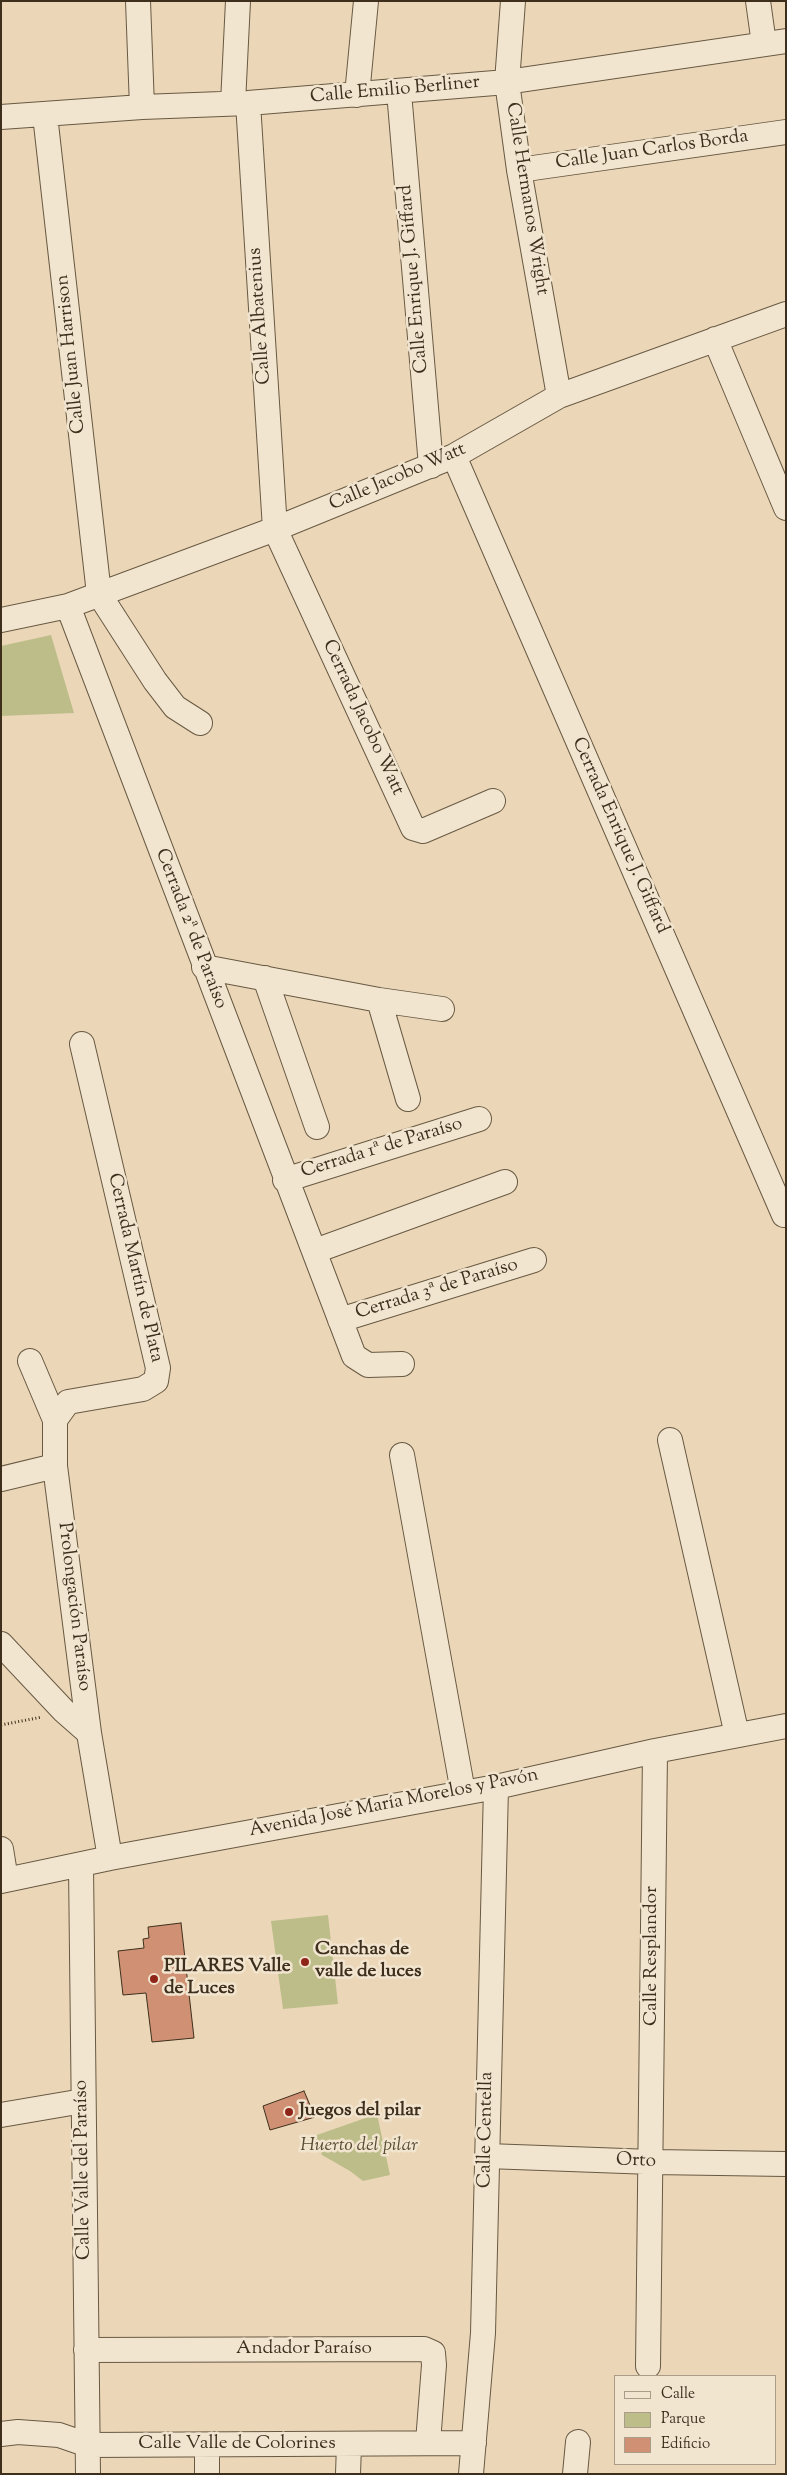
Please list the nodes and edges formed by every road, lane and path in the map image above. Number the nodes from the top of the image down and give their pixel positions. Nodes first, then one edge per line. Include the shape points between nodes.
1 (138, 1) edge
2 (238, 1) edge
3 (366, 1) edge
4 (513, 1) edge
5 (758, 1) edge
6 (775, 43) edge
7 (507, 82) junction
8 (399, 92) junction
9 (357, 95) junction
10 (240, 103) junction
11 (142, 106) junction
12 (45, 115) junction
13 (1, 116) edge
14 (786, 132) edge
15 (518, 170) junction
16 (786, 314) edge
17 (715, 339) junction
18 (558, 396) junction
19 (454, 456) junction
20 (431, 466) junction
21 (786, 508) edge
22 (275, 529) junction
23 (99, 594) junction
24 (68, 606) junction
25 (1, 620) edge
26 (200, 723) dead end
27 (493, 800) dead end
28 (204, 967) junction
29 (265, 978) junction
30 (378, 1000) junction
31 (442, 1009) dead end
32 (82, 1044) dead end
33 (408, 1099) dead end
34 (479, 1119) dead end
35 (317, 1127) dead end
36 (285, 1180) junction
37 (505, 1182) dead end
38 (784, 1215) dead end
39 (315, 1251) junction
40 (534, 1260) dead end
41 (340, 1320) junction
42 (30, 1360) dead end
43 (402, 1364) dead end
44 (55, 1420) junction
45 (670, 1440) dead end
46 (402, 1455) dead end
47 (54, 1466) junction
48 (1, 1479) edge
49 (1, 1644) edge
50 (27, 1722) dead end
51 (1, 1725) edge
52 (786, 1726) edge
53 (90, 1733) junction
54 (737, 1735) junction
55 (655, 1751) junction
56 (496, 1787) junction
57 (463, 1792) junction
58 (1, 1849) edge
59 (110, 1858) junction
60 (81, 1866) junction
61 (4, 1880) edge
62 (83, 2101) junction
63 (1, 2116) edge
64 (487, 2156) junction
65 (652, 2162) junction
66 (786, 2164) edge
67 (86, 2350) junction
68 (648, 2366) dead end
69 (1, 2434) edge
70 (428, 2442) junction
71 (578, 2442) dead end
72 (474, 2443) junction
73 (88, 2445) junction
74 (349, 2445) junction
75 (206, 2446) junction
76 (88, 2474) edge
77 (207, 2474) edge
78 (348, 2474) edge
79 (471, 2474) edge
80 (575, 2474) edge

1 - 11 street
2 - 10 street, Calle Albatenius
3 - 9 street
4 - 7 street, Calle Hermanos Wright
5 - 6 street
6 - 7 street, Calle Emilio Berliner
7 - 8 street, Calle Emilio Berliner
7 - 15 street, Calle Hermanos Wright
8 - 9 street, Calle Emilio Berliner
8 - 20 street, Calle Enrique J. Giffard
9 - 10 street, Calle Emilio Berliner
10 - 11 street, Calle Emilio Berliner
10 - 22 street, Calle Albatenius
11 - 12 street, Calle Emilio Berliner
12 - 13 street, Calle Emilio Berliner
12 - 23 street, Calle Juan Harrison
14 - 15 street, Calle Juan Carlos Borda
15 - 18 street, Calle Hermanos Wright
16 - 17 street, Calle Jacobo Watt
17 - 18 street, Calle Jacobo Watt
17 - 21 street
18 - 19 street, Calle Jacobo Watt
19 - 20 street, Calle Jacobo Watt
19 - 38 street, Cerrada Enrique J. Giffard
20 - 22 street, Calle Jacobo Watt
22 - 23 street, Calle Jacobo Watt
22 - 27 street, Cerrada Jacobo Watt via 413,828 423,831
23 - 24 street, Calle Jacobo Watt
23 - 26 street via 175,707
24 - 25 street, Calle Jacobo Watt
24 - 28 street, Cerrada 2ª de Paraíso
28 - 29 street
28 - 36 street, Cerrada 2ª de Paraíso
29 - 30 street
29 - 35 street
30 - 31 street
30 - 33 street
32 - 44 street, Cerrada Martín de Plata via 158,1368 156,1381 142,1389 68,1402
34 - 36 street, Cerrada 1ª de Paraíso
36 - 39 street, Cerrada 2ª de Paraíso
37 - 39 street
39 - 41 street, Cerrada 2ª de Paraíso
40 - 41 street, Cerrada 3ª de Paraíso
41 - 43 street, Cerrada 2ª de Paraíso via 354,1356 368,1364
42 - 44 street, Prolongación Paraíso
44 - 47 street, Prolongación Paraíso
45 - 54 street
46 - 57 street
47 - 48 street
47 - 53 street, Prolongación Paraíso
49 - 53 street via 64,1711
50 - 51 path
52 - 54 street, Avenida José María Morelos y Pavón
53 - 59 street, Prolongación Paraíso
54 - 55 street, Avenida José María Morelos y Pavón
55 - 56 street, Avenida José María Morelos y Pavón
55 - 65 street, Calle Resplandor
56 - 57 street, Avenida José María Morelos y Pavón
56 - 64 street, Calle Centella
57 - 59 street, Avenida José María Morelos y Pavón
58 - 61 street
59 - 60 street, Avenida José María Morelos y Pavón
60 - 61 street, Avenida José María Morelos y Pavón
60 - 62 street, Calle Valle del Paraíso
62 - 63 street
62 - 67 street, Calle Valle del Paraíso
64 - 65 street, Orto
64 - 72 street, Calle Centella via 483,2332
65 - 66 street, Orto
65 - 68 street, Calle Resplandor
67 - 70 street, Andador Paraíso via 424,2349 432,2353 434,2365
67 - 73 street, Calle Valle del Paraíso
69 - 73 street, Calle Valle de Colorines via 59,2435
70 - 72 street, Calle Valle de Colorines
70 - 74 street, Calle Valle de Colorines
71 - 80 street
72 - 79 street, Calle Centella
73 - 75 street, Calle Valle de Colorines
73 - 76 street, Calle Valle del Paraíso
74 - 75 street, Calle Valle de Colorines
74 - 78 street
75 - 77 street

